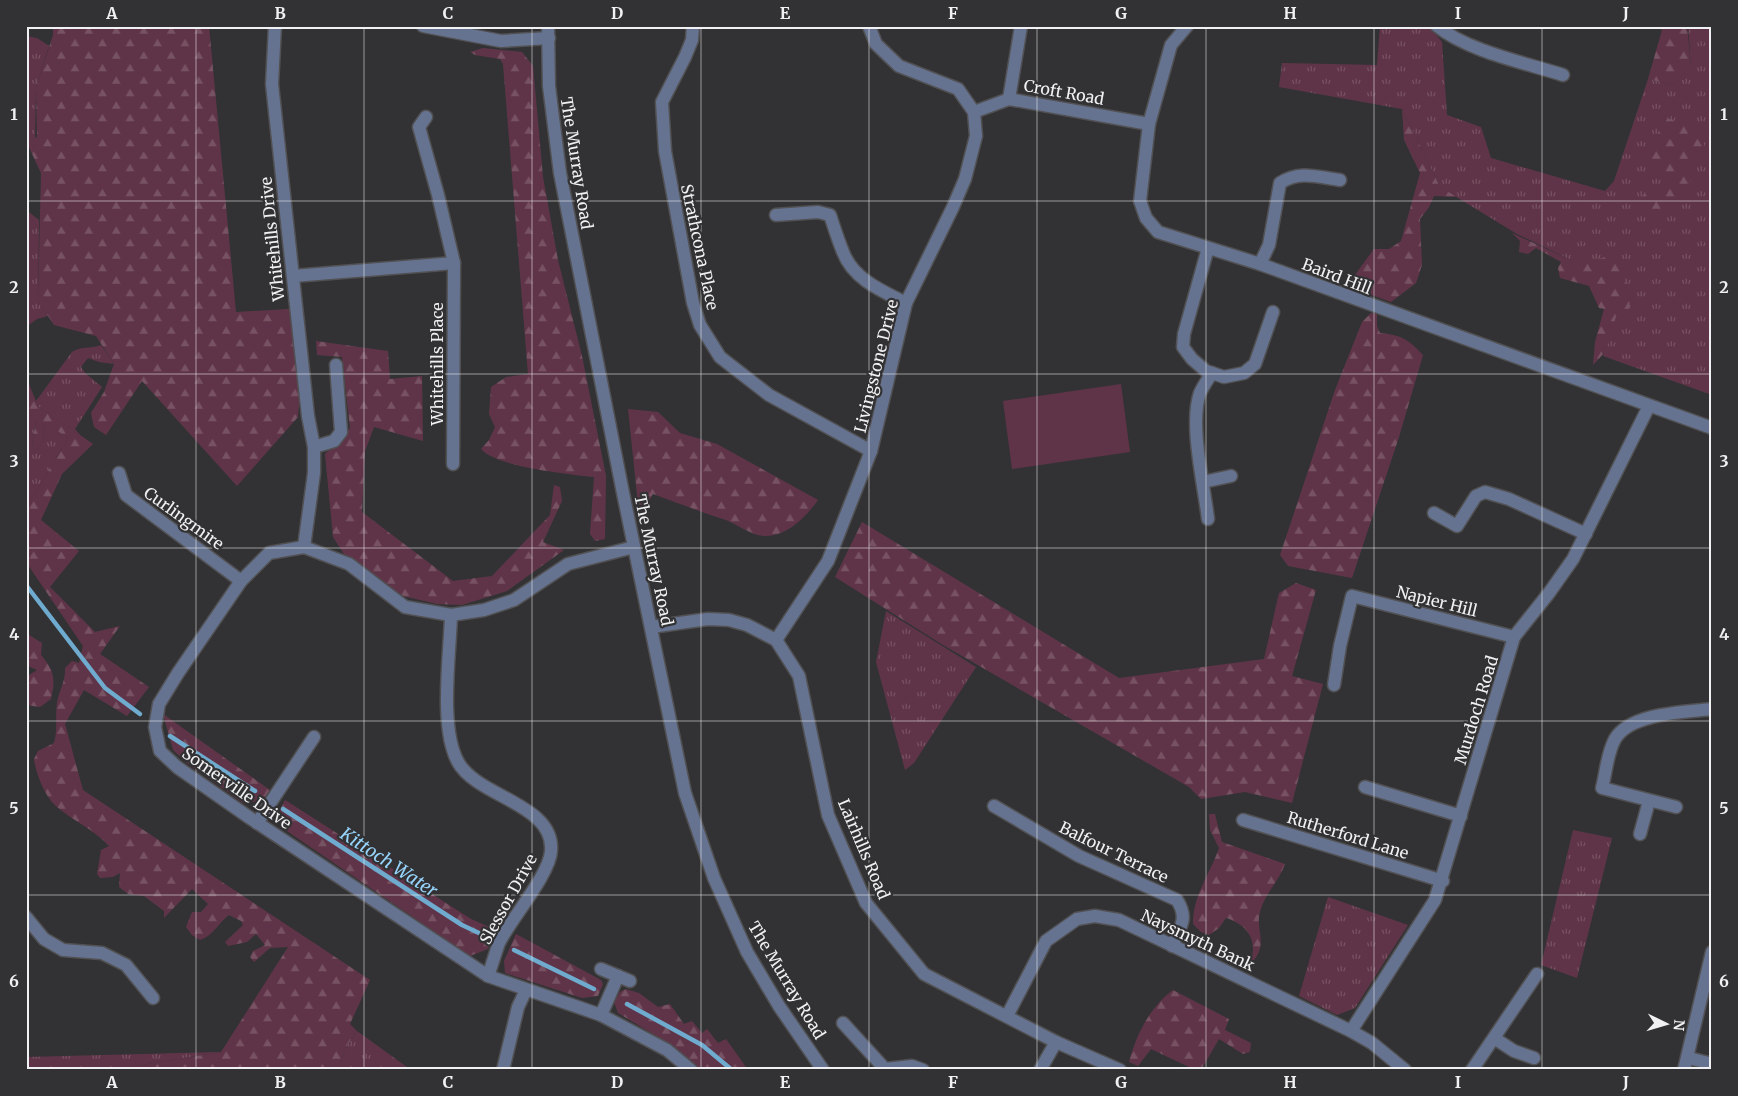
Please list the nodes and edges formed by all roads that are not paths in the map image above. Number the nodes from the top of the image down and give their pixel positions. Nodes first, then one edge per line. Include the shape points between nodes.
1 (275, 26) edge
2 (423, 26) edge
3 (693, 26) edge
4 (869, 26) edge
5 (1021, 26) edge
6 (1187, 26) edge
7 (1437, 26) edge
8 (450, 29) edge
9 (548, 32) edge
10 (1563, 75) dead end
11 (1009, 99) junction
12 (974, 112) junction
13 (426, 117) dead end
14 (1149, 124) junction
15 (1340, 180) dead end
16 (776, 216) dead end
17 (1208, 248) junction
18 (454, 263) junction
19 (1260, 264) junction
20 (293, 276) junction
21 (906, 303) junction
22 (1273, 312) dead end
23 (336, 365) dead end
24 (1212, 373) junction
25 (1649, 406) junction
26 (1712, 428) edge
27 (314, 447) junction
28 (871, 451) junction
29 (453, 464) dead end
30 (119, 473) dead end
31 (1230, 476) dead end
32 (1203, 482) junction
33 (1434, 513) dead end
34 (1208, 519) dead end
35 (1586, 534) junction
36 (304, 546) junction
37 (634, 547) junction
38 (242, 581) junction
39 (451, 615) junction
40 (651, 627) junction
41 (1514, 636) junction
42 (776, 640) junction
43 (1334, 685) dead end
44 (1712, 709) edge
45 (314, 737) dead end
46 (1364, 787) dead end
47 (1649, 801) junction
48 (994, 806) dead end
49 (1676, 807) dead end
50 (1461, 816) junction
51 (1243, 820) dead end
52 (257, 823) junction
53 (1640, 834) dead end
54 (1442, 881) junction
55 (26, 917) edge
56 (1172, 946) junction
57 (1712, 952) edge
58 (602, 969) dead end
59 (1537, 974) dead end
60 (488, 976) junction
61 (618, 976) junction
62 (630, 981) dead end
63 (526, 990) junction
64 (153, 998) dead end
65 (601, 1016) junction
66 (1007, 1016) junction
67 (843, 1023) dead end
68 (1351, 1031) junction
69 (1494, 1038) junction
70 (1056, 1042) junction
71 (1534, 1058) dead end
72 (1686, 1064) edge
73 (1712, 1064) edge
74 (504, 1070) edge
75 (691, 1070) edge
76 (823, 1070) edge
77 (923, 1070) edge
78 (1040, 1070) edge
79 (1120, 1070) edge
80 (1405, 1070) edge
81 (1472, 1070) edge

1 - 20 street, Whitehills Drive via 272,84
2 - 8 street
3 - 28 street, Strathcona Place via 692,40 662,102 668,168 700,325 720,356 769,395
4 - 12 street via 876,44 899,66 958,89
5 - 11 street
6 - 14 street, Baird Hill via 1171,45
7 - 10 street via 1449,36 1468,44
8 - 9 street via 501,41
9 - 37 street, The Murray Road via 549,86 560,173
11 - 12 street, Croft Road
11 - 14 street, Croft Road
12 - 21 street, Livingstone Drive via 976,136 965,179
13 - 18 street, Whitehills Place via 419,128
14 - 17 street, Baird Hill via 1140,201 1146,218 1158,232
15 - 19 street via 1292,175 1280,183 1269,245
16 - 21 street via 818,212 830,215 843,254 853,268 866,281
17 - 19 street, Baird Hill
17 - 24 street via 1186,318 1183,347 1192,359
18 - 20 street
18 - 29 street, Whitehills Place
19 - 25 street, Baird Hill
20 - 27 street, Whitehills Drive
21 - 28 street, Livingstone Drive
22 - 24 street via 1255,364 1244,374 1224,377
23 - 27 street via 341,432 334,440
24 - 32 street via 1200,392 1196,411
25 - 26 street, Baird Hill
25 - 35 street, Murdoch Road
27 - 36 street, Whitehills Drive via 314,473
28 - 42 street, Livingstone Drive via 828,561
30 - 38 street, Curlingmire via 126,495
31 - 32 street
32 - 34 street
33 - 35 street via 1456,526 1476,496 1485,492
35 - 41 street, Murdoch Road via 1549,593
36 - 38 street, Somerville Drive via 269,553
36 - 39 street via 349,564 405,607
37 - 39 street via 568,564 514,600 484,610
37 - 40 street, The Murray Road
38 - 52 street, Somerville Drive via 159,704 155,727 160,751 177,767
39 - 60 street, Slessor Drive via 448,727 457,760 464,771 482,785 538,819 552,839 552,854 499,944
40 - 42 street via 708,619 729,620
40 - 76 street, The Murray Road via 685,793 714,878 747,952
41 - 43 street, Napier Hill via 1352,596
41 - 50 street, Murdoch Road
42 - 66 street, Lairhills Road via 799,676 828,815 866,903 924,974
44 - 47 street via 1643,719 1628,726 1615,739 1602,788
45 - 52 street
46 - 50 street
47 - 49 street
47 - 53 street
48 - 56 street, Balfour Terrace via 1079,856 1177,900 1184,911
50 - 54 street, Murdoch Road
51 - 54 street, Rutherford Lane
52 - 60 street, Somerville Drive
54 - 68 street, Murdoch Road via 1425,918
55 - 64 street via 44,939 63,950 102,953 126,965
56 - 66 street, Naysmyth Bank via 1119,920 1094,916 1076,919 1046,941
56 - 68 street, Naysmyth Bank
57 - 72 street
58 - 61 street
59 - 69 street
60 - 63 street, Somerville Drive
61 - 62 street
61 - 65 street
63 - 65 street, Somerville Drive
63 - 74 street via 518,1007
65 - 75 street, Somerville Drive via 667,1050
66 - 70 street, Lairhills Road
67 - 77 street via 886,1069 912,1066
68 - 80 street, Naysmyth Bank via 1372,1043
69 - 71 street via 1514,1051
69 - 81 street
70 - 78 street
70 - 79 street, Lairhills Road
72 - 73 street

